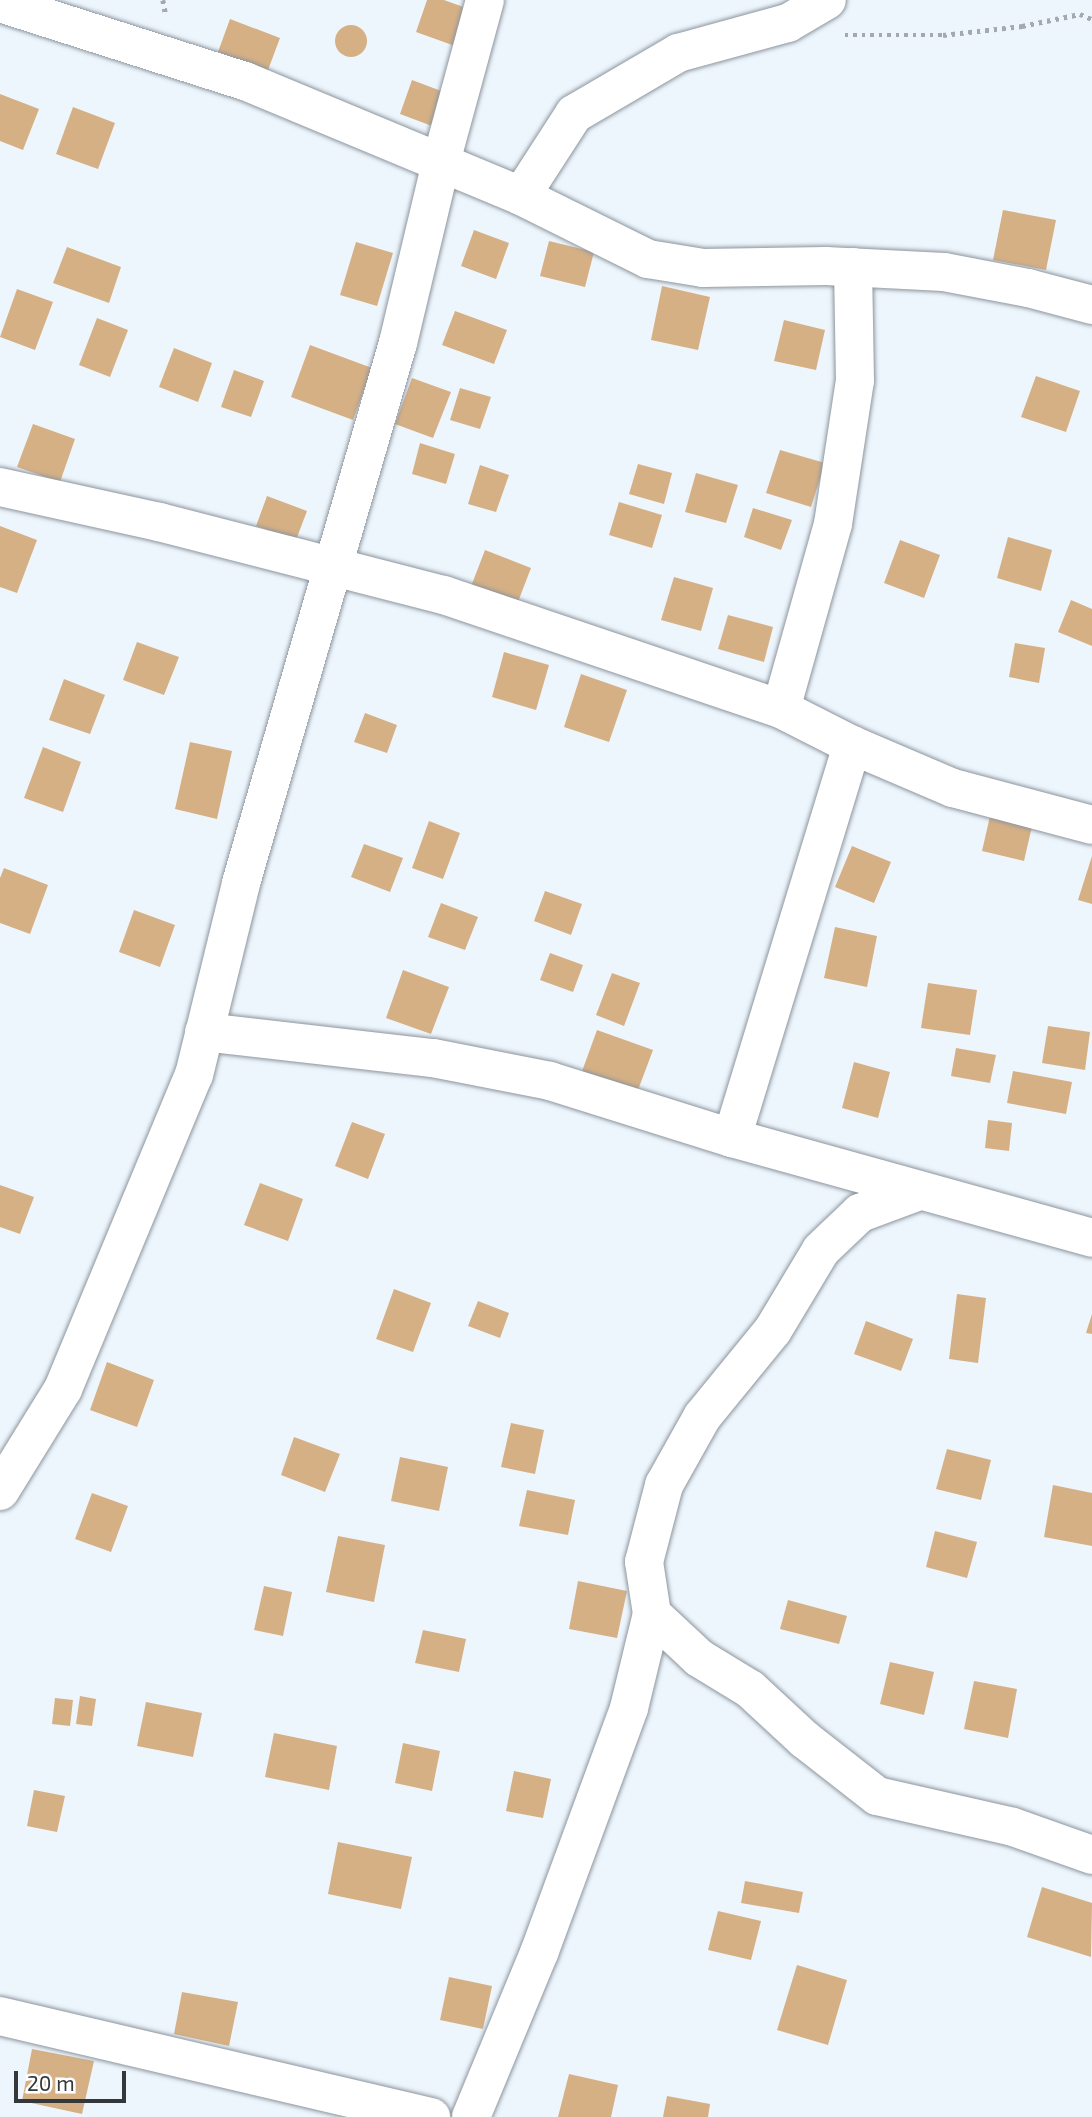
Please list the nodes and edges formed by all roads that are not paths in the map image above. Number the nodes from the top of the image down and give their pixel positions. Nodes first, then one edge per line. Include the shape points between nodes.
1 (485, 0) edge
2 (0, 3) edge
3 (831, 18) edge
4 (441, 162) junction
5 (521, 196) junction
6 (853, 268) junction
7 (1092, 305) edge
8 (0, 487) edge
9 (333, 567) junction
10 (781, 709) junction
11 (852, 745) junction
12 (1092, 825) edge
13 (204, 1032) junction
14 (732, 1138) junction
15 (919, 1191) junction
16 (1092, 1238) edge
17 (0, 1491) edge
18 (652, 1614) junction
19 (1092, 1855) edge
20 (0, 2016) edge
21 (431, 2117) edge
22 (471, 2117) edge

1 - 4 street
2 - 4 street via 245,81
3 - 5 street via 788,23 678,54 573,114
4 - 5 street
4 - 9 street via 398,344
5 - 6 street via 648,259 704,268
6 - 7 street via 944,272
6 - 10 street via 855,382 833,524
8 - 9 street
9 - 10 street via 444,595
9 - 13 street via 241,883
10 - 11 street
11 - 12 street via 953,788
11 - 14 street
13 - 14 street via 433,1058 537,1078
13 - 17 street via 194,1075 82,1347 63,1389
14 - 15 street
15 - 16 street
15 - 18 street via 860,1213 821,1250 773,1330 702,1416 664,1485 657,1510 644,1562
18 - 19 street via 699,1658 750,1689 877,1796 1013,1827
18 - 22 street via 629,1708 538,1954
20 - 21 street

